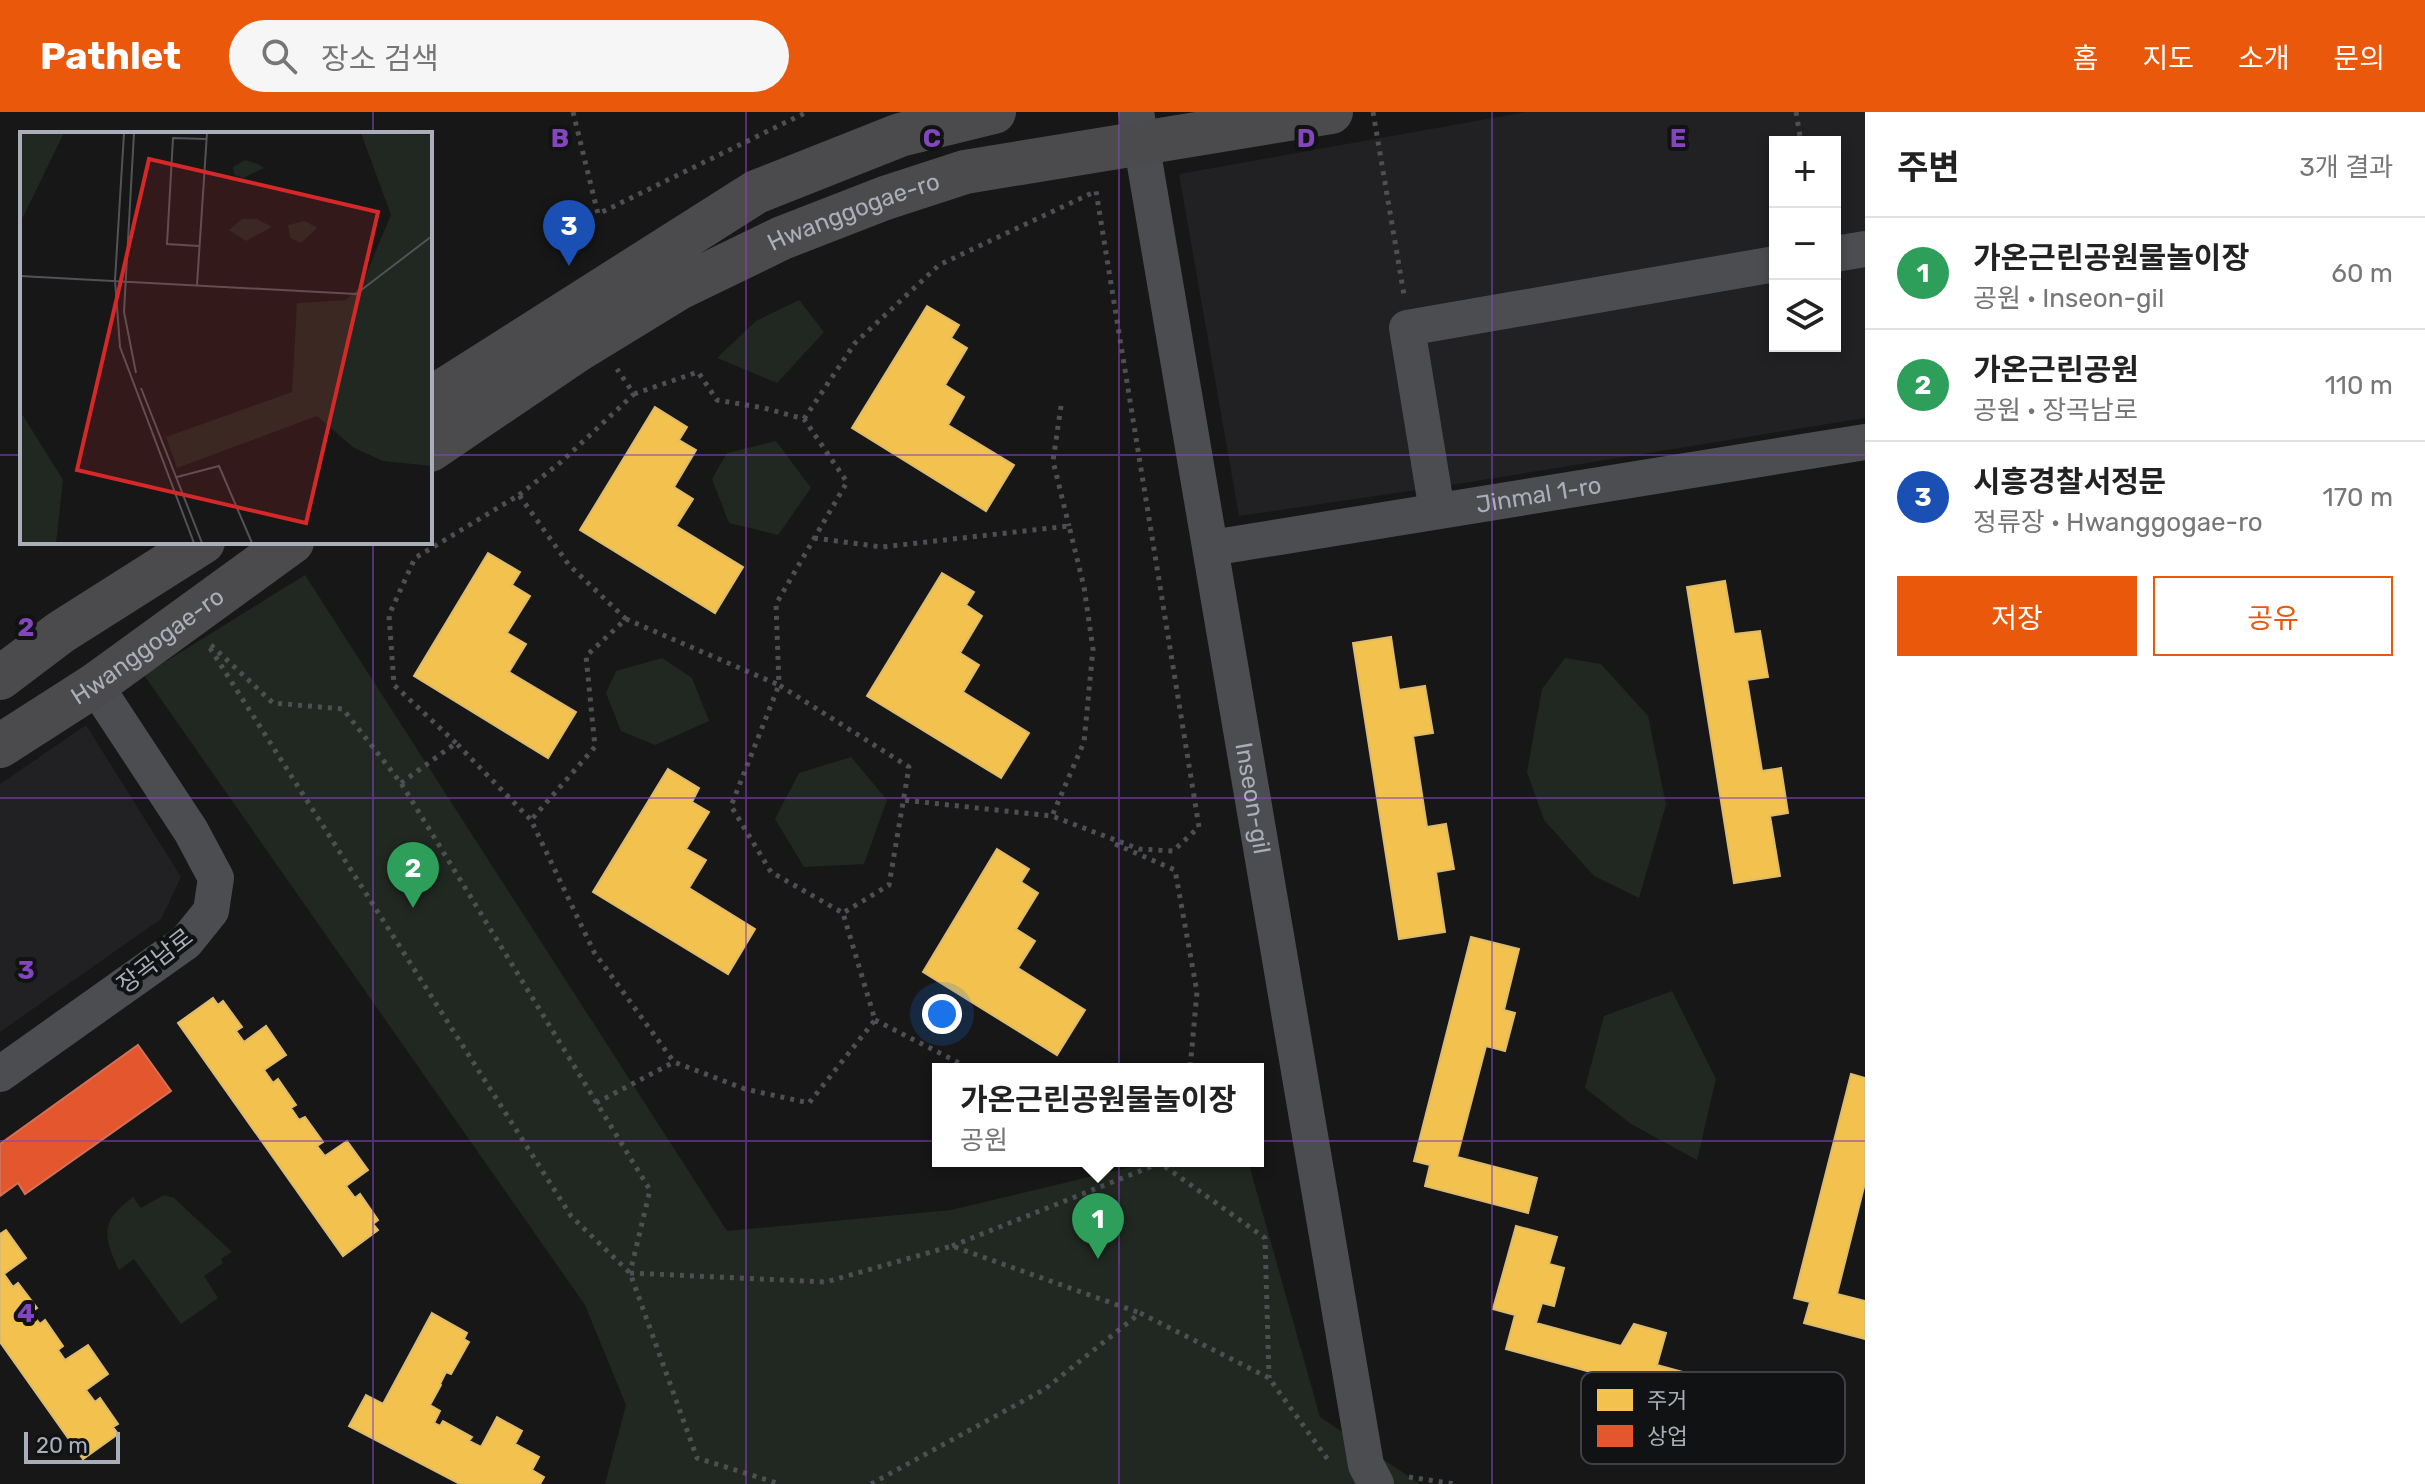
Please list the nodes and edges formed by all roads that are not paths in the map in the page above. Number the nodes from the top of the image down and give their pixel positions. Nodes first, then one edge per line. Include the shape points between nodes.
1 (994, 112) edge
2 (1331, 112) edge
3 (1139, 128) edge
4 (1865, 249) edge
5 (1841, 253) edge
6 (1769, 265) edge
7 (432, 398) edge
8 (1865, 442) edge
9 (432, 449) edge
10 (1437, 511) junction
11 (200, 544) edge
12 (289, 544) edge
13 (1211, 548) junction
14 (0, 678) edge
15 (95, 685) junction
16 (0, 746) edge
17 (0, 1074) edge
18 (1376, 1484) edge

1 - 7 main road via 900,135 756,192
2 - 3 main road, Hwanggogae-ro
3 - 9 main road, Hwanggogae-ro via 965,172 782,238 679,288
3 - 13 street, Inseon-gil
4 - 5 street
6 - 10 street via 1407,328
8 - 10 street, Jinmal 1-ro
10 - 13 street, Jinmal 1-ro
11 - 14 main road via 61,632
12 - 15 main road, Hwanggogae-ro
13 - 18 street, Inseon-gil via 1366,1465
15 - 16 main road, Hwanggogae-ro
15 - 17 street, 장곡남로 via 216,878 211,911 186,942

